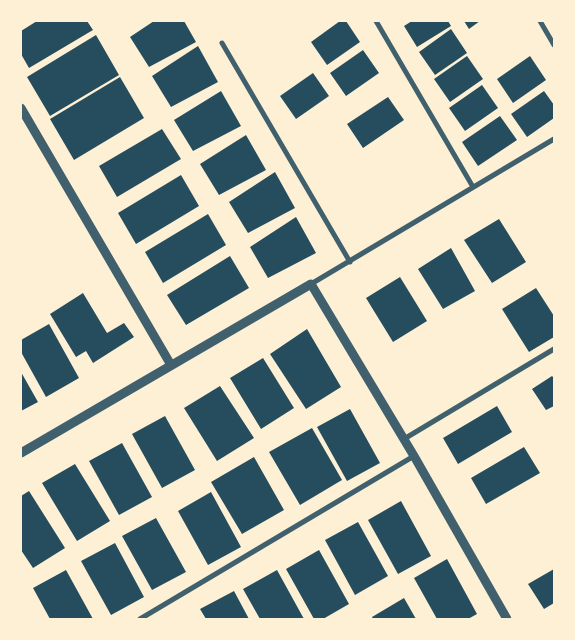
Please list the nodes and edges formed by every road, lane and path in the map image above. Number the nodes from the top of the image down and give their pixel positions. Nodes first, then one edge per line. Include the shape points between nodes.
1 (376, 21) edge
2 (540, 21) edge
3 (222, 43) dead end
4 (554, 45) edge
5 (21, 108) edge
6 (554, 139) edge
7 (474, 187) junction
8 (350, 262) junction
9 (311, 284) junction
10 (554, 349) edge
11 (171, 365) junction
12 (404, 439) junction
13 (21, 453) edge
14 (414, 456) junction
15 (505, 618) edge
16 (140, 619) edge

1 - 7 street
2 - 4 street
3 - 8 street
5 - 11 street
6 - 7 street
7 - 8 street
8 - 9 street
9 - 11 street
9 - 12 street
10 - 12 street
11 - 13 street
12 - 14 street
14 - 15 street
14 - 16 street

